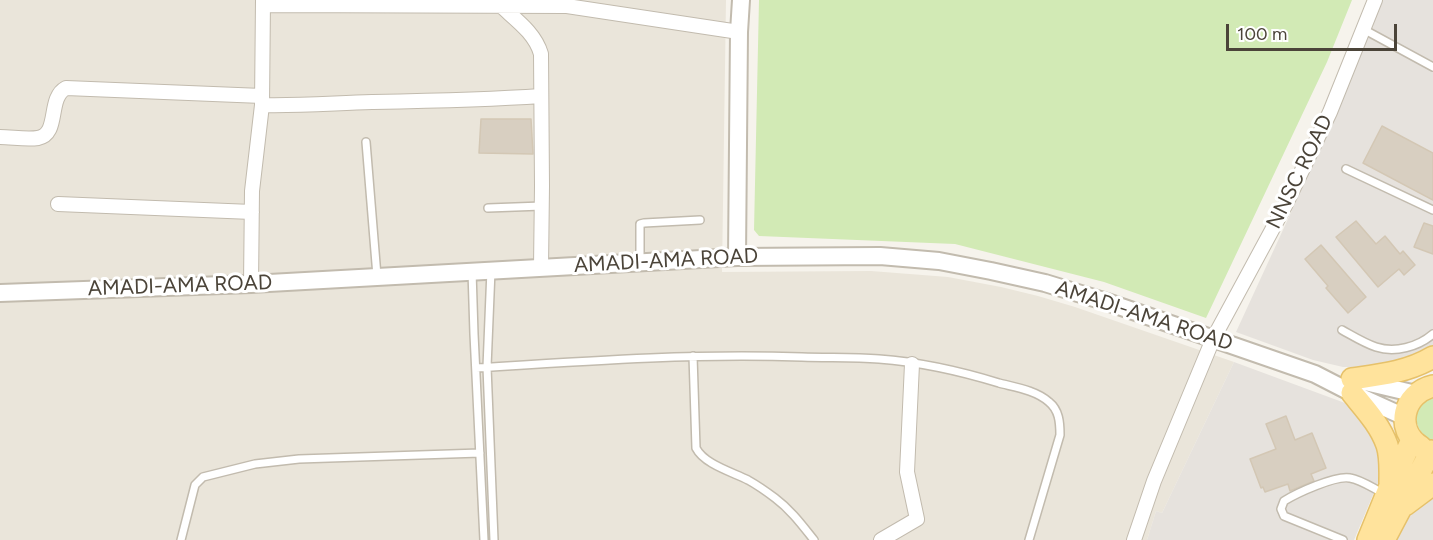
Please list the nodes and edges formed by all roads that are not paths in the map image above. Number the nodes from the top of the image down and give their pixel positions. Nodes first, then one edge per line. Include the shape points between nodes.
1 (741, 0) edge
2 (1376, 0) edge
3 (400, 2) edge
4 (263, 3) edge
5 (501, 6) junction
6 (1363, 29) junction
7 (739, 32) junction
8 (1433, 67) edge
9 (541, 96) junction
10 (262, 101) junction
11 (0, 137) edge
12 (366, 142) dead end
13 (1346, 169) dead end
14 (58, 204) dead end
15 (542, 206) junction
16 (488, 208) dead end
17 (1433, 210) edge
18 (252, 212) junction
19 (700, 220) dead end
20 (737, 257) junction
21 (640, 262) junction
22 (541, 267) junction
23 (491, 270) junction
24 (472, 271) junction
25 (376, 276) junction
26 (250, 284) junction
27 (0, 292) edge
28 (1342, 330) dead end
29 (1433, 334) edge
30 (1212, 339) junction
31 (693, 356) junction
32 (1433, 357) edge
33 (912, 363) junction
34 (487, 367) junction
35 (476, 368) junction
36 (1352, 386) junction
37 (1424, 390) edge
38 (1405, 417) junction
39 (1412, 440) junction
40 (1432, 451) edge
41 (480, 453) junction
42 (1433, 484) edge
43 (1392, 497) junction
44 (181, 540) edge
45 (484, 540) edge
46 (494, 540) edge
47 (814, 540) edge
48 (881, 540) edge
49 (1029, 540) edge
50 (1134, 540) edge
51 (1342, 540) edge
52 (1368, 540) edge
53 (1384, 540) edge

1 - 7 street
2 - 6 street, NNSC ROAD
3 - 4 street
3 - 5 street
4 - 10 street
5 - 7 street via 567,6
5 - 9 street via 537,43 541,54
6 - 8 lane
6 - 30 street, NNSC ROAD via 1330,112 1290,195
7 - 20 street
9 - 10 street via 288,106
9 - 15 street
10 - 11 street via 66,88 56,98 50,129 43,137
10 - 18 street
12 - 25 lane
13 - 17 lane
14 - 18 street
15 - 16 lane
15 - 22 street
18 - 26 street
19 - 21 lane via 640,224
20 - 21 street, AMADI-AMA ROAD
20 - 30 street, AMADI-AMA ROAD via 880,255 939,261 1045,283
21 - 22 street, AMADI-AMA ROAD
22 - 23 street, AMADI-AMA ROAD
23 - 24 street, AMADI-AMA ROAD
23 - 34 lane
24 - 25 street, AMADI-AMA ROAD
24 - 35 lane
25 - 26 street, AMADI-AMA ROAD
26 - 27 street, AMADI-AMA ROAD
28 - 29 lane via 1389,350 1417,345
30 - 36 street, AMADI-AMA ROAD
30 - 50 street, NNSC ROAD
31 - 33 lane
31 - 34 lane
31 - 47 lane via 699,454 775,498
32 - 36 main road
33 - 48 street via 907,472 917,519
33 - 49 lane via 990,380 1035,394 1053,406 1060,435
34 - 35 lane
34 - 46 lane
35 - 41 lane
36 - 37 street, AMADI-AMA ROAD
36 - 38 street, AMADI-AMA ROAD
36 - 43 main road via 1388,446
37 - 38 main road via 1408,404
38 - 39 main road
39 - 40 main road
39 - 43 main road
40 - 43 main road
41 - 44 lane via 299,459 255,464 203,477 195,485
41 - 45 lane
42 - 43 main road
43 - 51 lane via 1344,477 1284,501 1284,516
43 - 52 main road
43 - 53 main road

